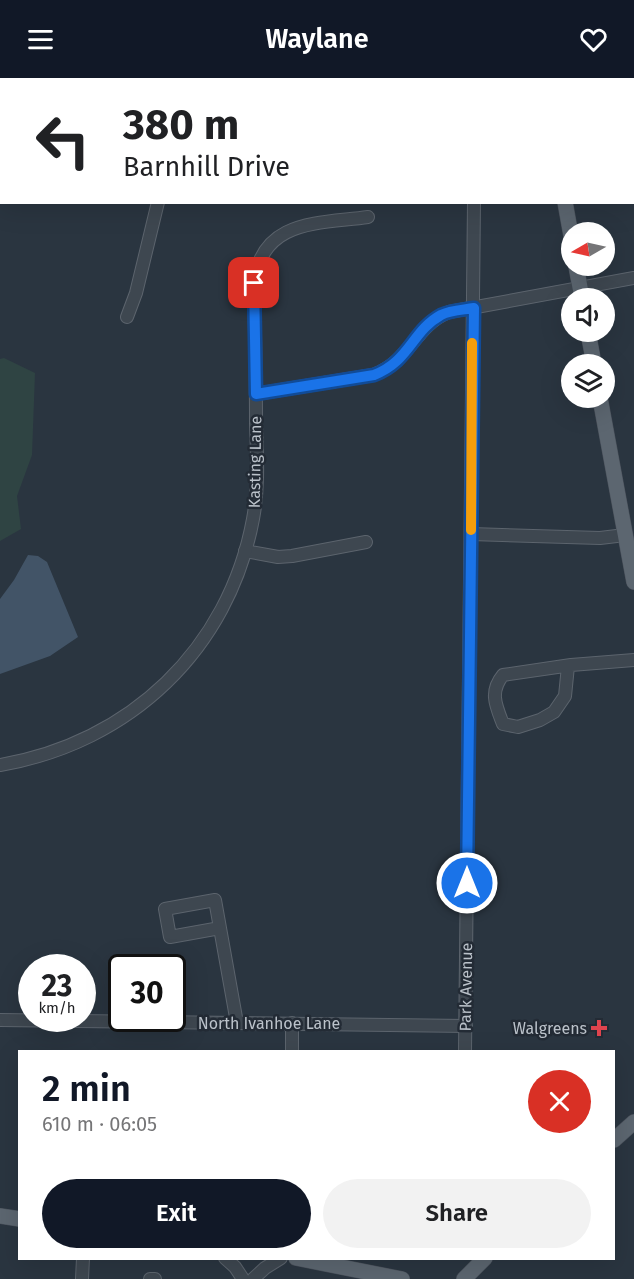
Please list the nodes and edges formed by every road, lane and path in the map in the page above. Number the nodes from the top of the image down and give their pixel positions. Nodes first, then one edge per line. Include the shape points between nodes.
1 (158, 204) edge
2 (474, 204) edge
3 (565, 204) edge
4 (368, 217) dead end
5 (569, 222) edge
6 (634, 278) edge
7 (599, 288) edge
8 (561, 296) edge
9 (474, 308) junction
10 (127, 317) dead end
11 (256, 394) junction
12 (602, 408) edge
13 (471, 534) junction
14 (625, 535) junction
15 (366, 542) dead end
16 (245, 551) junction
17 (634, 582) edge
18 (634, 660) edge
19 (567, 666) junction
20 (0, 765) edge
21 (220, 928) junction
22 (0, 1020) edge
23 (237, 1023) junction
24 (292, 1023) junction
25 (466, 1026) junction
26 (292, 1050) edge
27 (465, 1050) edge
28 (634, 1122) edge
29 (615, 1139) edge
30 (0, 1216) edge
31 (18, 1219) edge
32 (83, 1260) edge
33 (227, 1260) edge
34 (278, 1260) edge
35 (306, 1260) edge
36 (483, 1260) edge
37 (82, 1279) edge
38 (150, 1279) edge
39 (155, 1279) edge
40 (243, 1279) edge
41 (253, 1279) edge
42 (402, 1279) edge
43 (464, 1279) edge

1 - 10 street
2 - 9 street, Park Avenue
3 - 5 main road
4 - 11 street, Kasting Lane via 293,229 272,240 264,250 254,283
6 - 7 street
8 - 9 street
9 - 11 street via 440,316 424,328 400,359 374,375
9 - 13 street, Park Avenue
11 - 16 street, Kasting Lane via 257,483 254,518
12 - 14 main road
13 - 14 street via 600,538
13 - 25 street, Park Avenue
14 - 17 main road
15 - 16 street via 292,556
16 - 20 street, Kasting Lane via 231,591 200,645 142,705 74,744
18 - 19 street
19 - 19 street via 503,675 496,684 495,703 503,724 518,727 554,712 565,696
21 - 21 street via 215,900 165,909 170,937
21 - 23 street
22 - 23 street, North Ivanhoe Lane
23 - 24 street, North Ivanhoe Lane
24 - 25 street, North Ivanhoe Lane
24 - 26 street
25 - 27 street, Park Avenue
28 - 29 main road
30 - 31 main road
32 - 37 street
33 - 40 street
34 - 41 street
35 - 42 main road
36 - 43 main road
38 - 39 street

